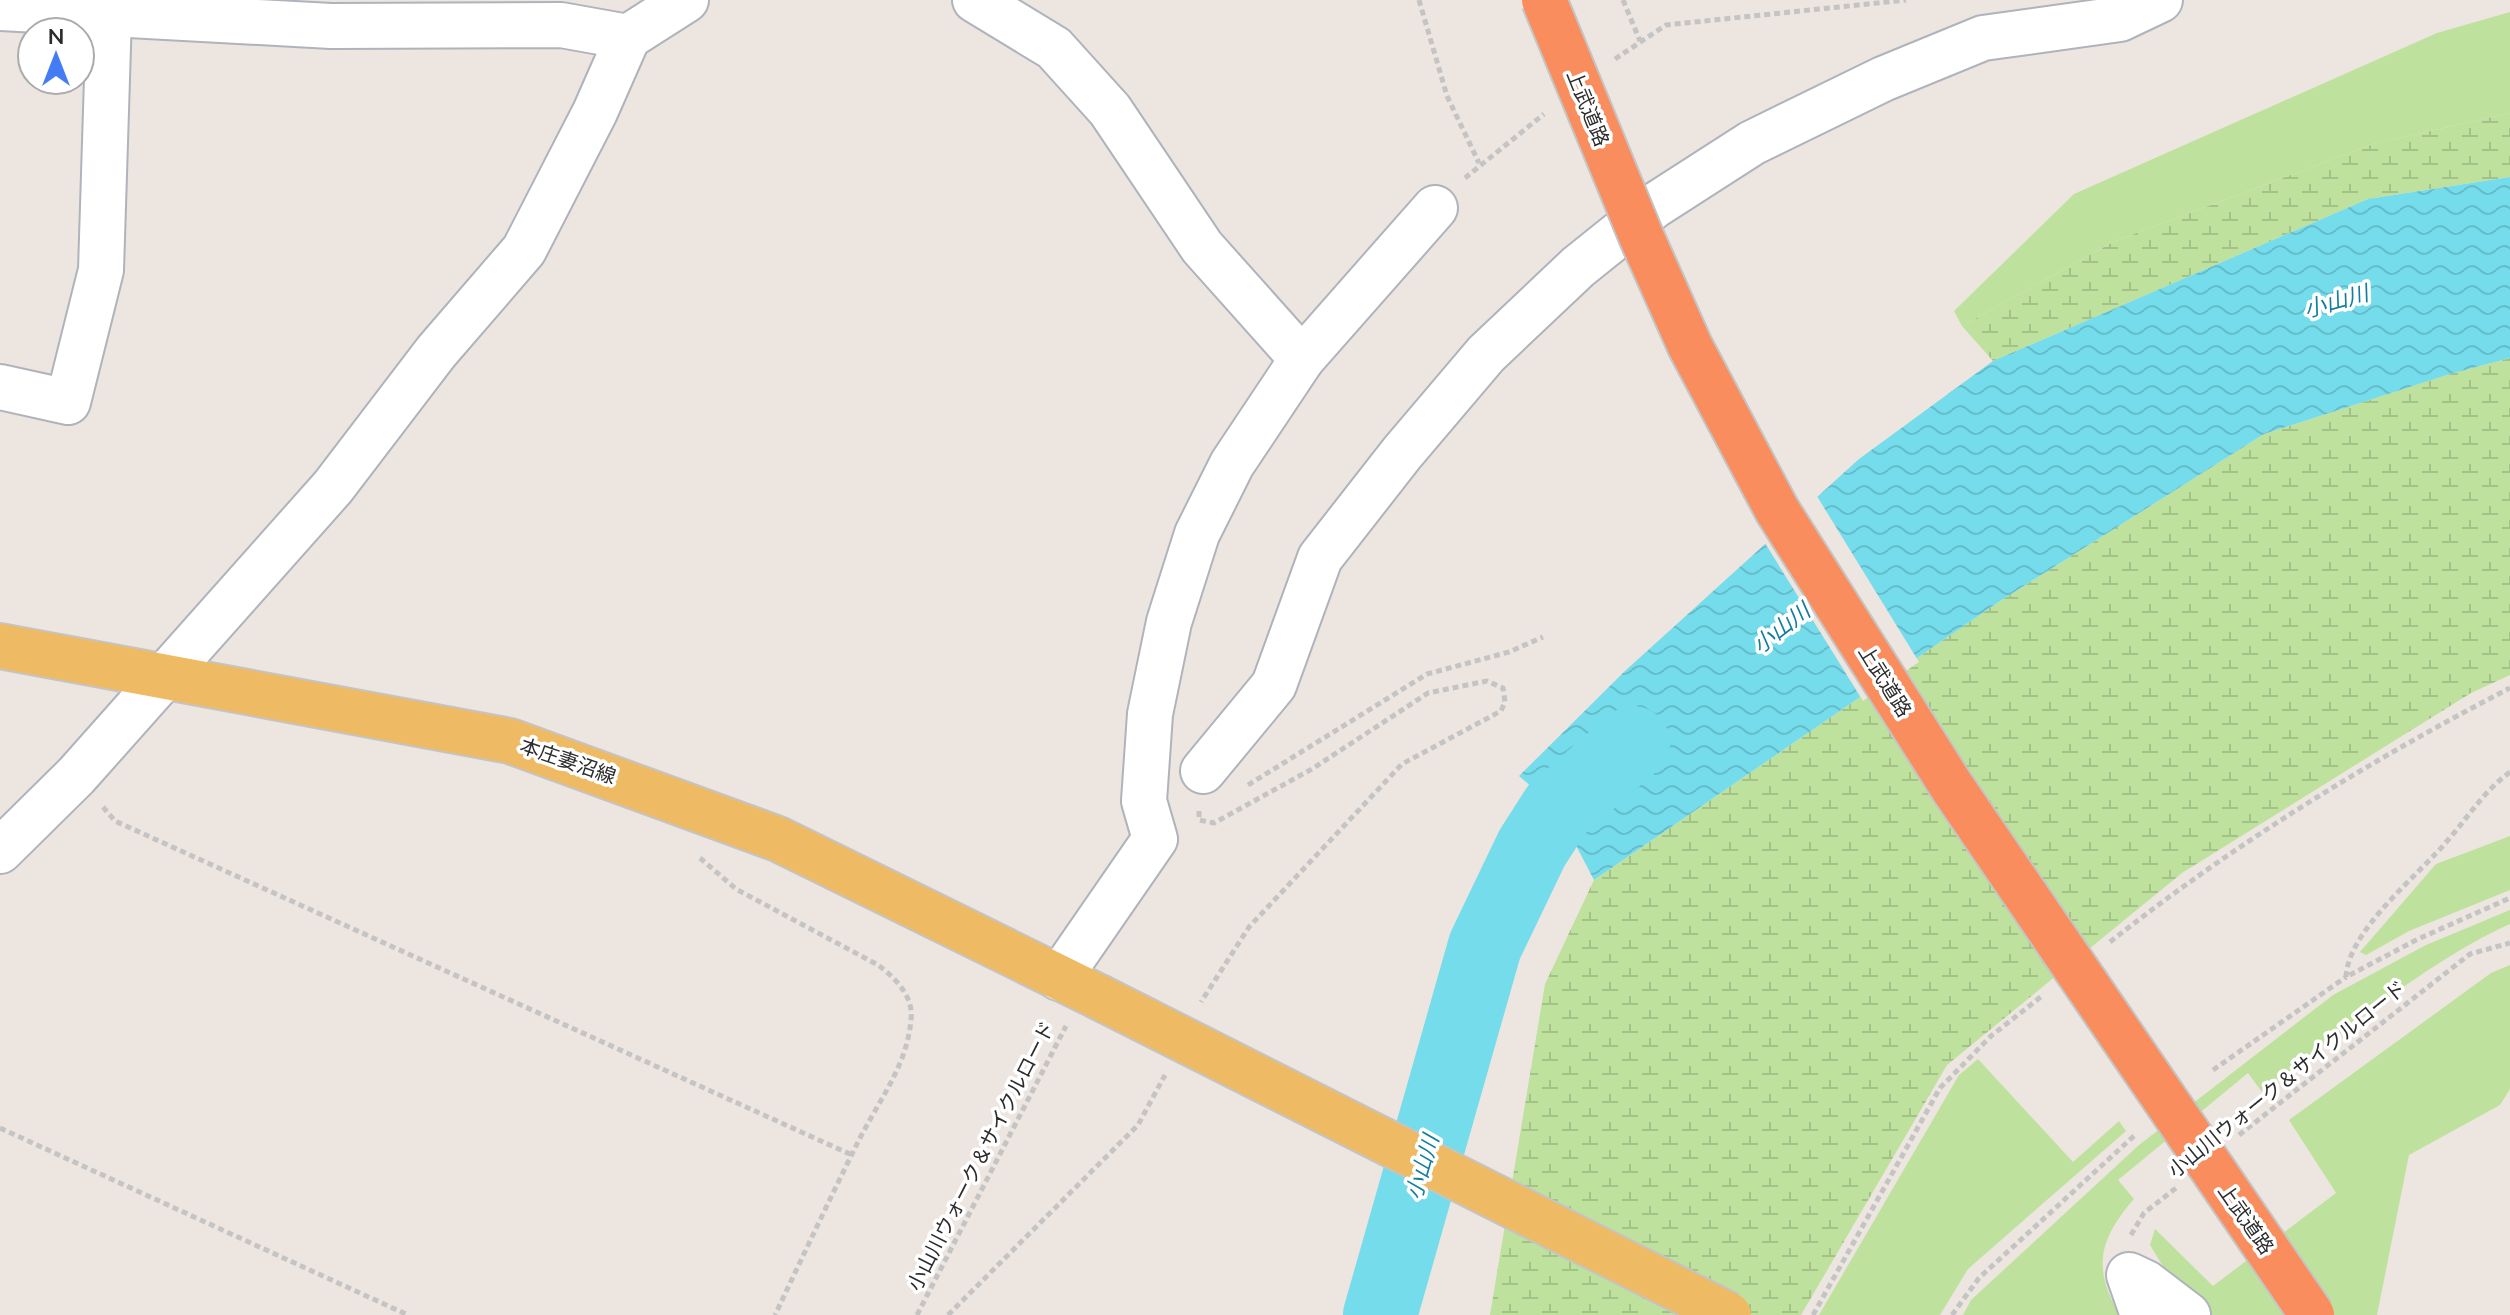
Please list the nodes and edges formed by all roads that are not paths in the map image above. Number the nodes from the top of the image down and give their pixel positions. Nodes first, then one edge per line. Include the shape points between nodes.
1 (686, 0) edge
2 (975, 0) edge
3 (1544, 0) edge
4 (2160, 0) edge
5 (0, 8) edge
6 (109, 15) junction
7 (628, 37) junction
8 (1435, 208) road end
9 (1302, 359) junction
10 (0, 387) edge
11 (0, 646) edge
12 (165, 677) junction
13 (1203, 771) road end
14 (0, 851) edge
15 (1074, 1000) junction
16 (2136, 1295) edge
17 (1729, 1315) edge
18 (2188, 1315) edge
19 (2312, 1315) edge

1 - 7 street
2 - 9 street via 1054,48 1110,110 1202,247
3 - 19 highway, 上武道路, bridge via 1690,346 1777,510 1952,787
4 - 13 street via 2120,19 1983,38 1883,79 1752,143 1578,267 1486,354 1320,558 1274,685
5 - 6 street
6 - 7 street via 331,26 561,25
6 - 10 street via 101,270 68,402
7 - 12 street via 524,250 436,352 333,487
8 - 9 street
9 - 15 street via 1232,464 1197,534 1169,622 1150,714 1144,801 1155,839
11 - 12 main road, 本庄妻沼線
12 - 14 street
12 - 15 main road, 本庄妻沼線 via 510,741 685,802 778,839
15 - 17 main road, 本庄妻沼線, bridge
16 - 18 street via 2146,1283

